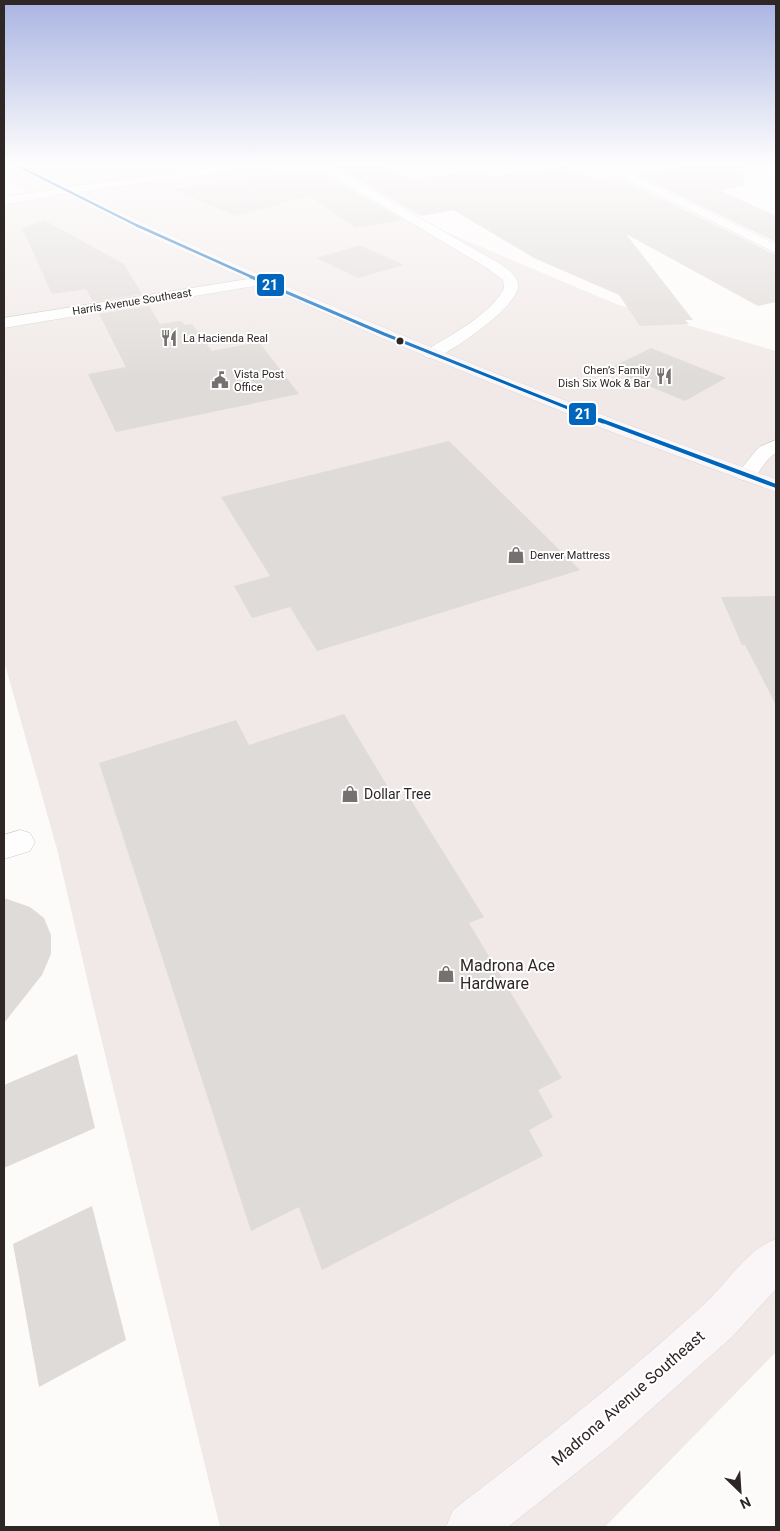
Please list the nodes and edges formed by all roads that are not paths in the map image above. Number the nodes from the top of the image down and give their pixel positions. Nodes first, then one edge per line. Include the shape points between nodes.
1 (167, 236) edge
2 (443, 236) edge
3 (750, 236) edge
4 (776, 249) edge
5 (261, 281) junction
6 (4, 323) edge
7 (431, 354) junction
8 (776, 446) edge
9 (746, 475) junction
10 (776, 486) edge
11 (776, 1259) edge
12 (470, 1527) edge

1 - 5 main road
2 - 7 street via 505,274 511,288 499,308
3 - 4 street
5 - 6 street, Harris Avenue Southeast
5 - 7 main road
7 - 9 main road
8 - 9 street via 766,452
9 - 10 main road
11 - 12 main road, Madrona Avenue Southeast via 718,1320 594,1430

